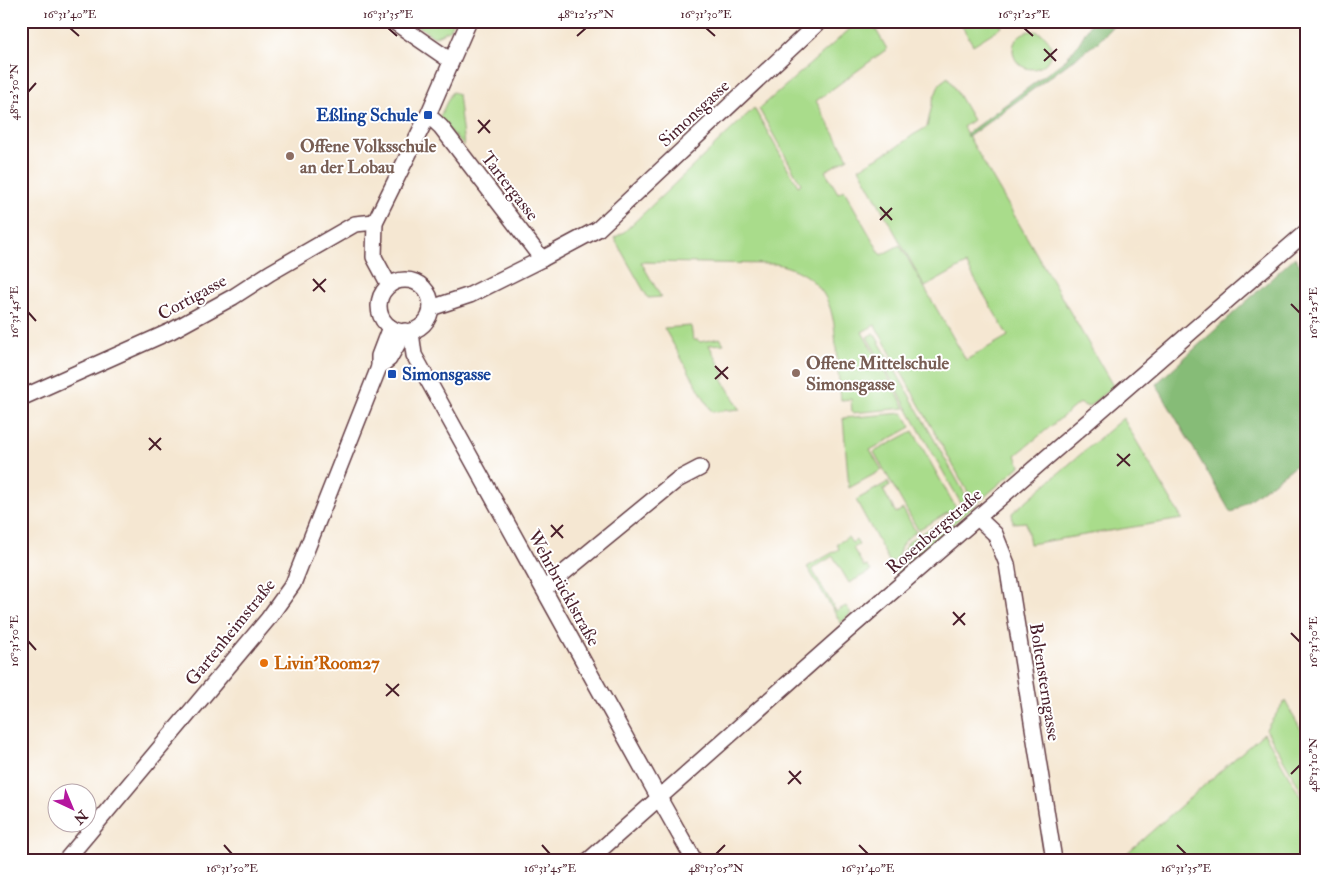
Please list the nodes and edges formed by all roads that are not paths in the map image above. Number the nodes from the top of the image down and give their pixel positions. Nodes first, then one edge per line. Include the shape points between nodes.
1 (393, 21) edge
2 (469, 21) edge
3 (820, 21) edge
4 (450, 62) junction
5 (428, 115) junction
6 (376, 222) junction
7 (1306, 232) edge
8 (542, 259) junction
9 (389, 285) junction
10 (431, 308) junction
11 (390, 327) junction
12 (408, 332) junction
13 (379, 367) junction
14 (21, 398) edge
15 (700, 468) dead end
16 (978, 518) junction
17 (544, 589) junction
18 (659, 798) junction
19 (66, 860) edge
20 (589, 860) edge
21 (694, 860) edge
22 (1054, 860) edge

1 - 4 street
2 - 4 street
3 - 8 street, Simonsgasse via 598,228
4 - 5 street
5 - 6 street
5 - 8 street, Tartergasse via 441,127
6 - 9 street via 374,257
6 - 14 street, Cortigasse via 355,224 171,331
7 - 16 street, Rosenbergstraße
8 - 10 street, Simonsgasse via 470,295
9 - 10 street via 409,280 423,287
9 - 11 street via 380,298 379,313
10 - 12 street, Gartenheimstraße via 426,322
11 - 12 street via 395,331
11 - 13 street, Gartenheimstraße via 378,356
12 - 13 street, Gartenheimstraße via 389,359
12 - 17 street, Wehrbrücklstraße via 414,355
13 - 19 street, Gartenheimstraße via 293,584 268,619
15 - 17 street via 678,480
16 - 18 street, Rosenbergstraße
16 - 22 street, Boltensterngasse via 995,534 1007,564
17 - 18 street, Wehrbrücklstraße
18 - 20 street, Rosenbergstraße
18 - 21 street, Wehrbrücklstraße

